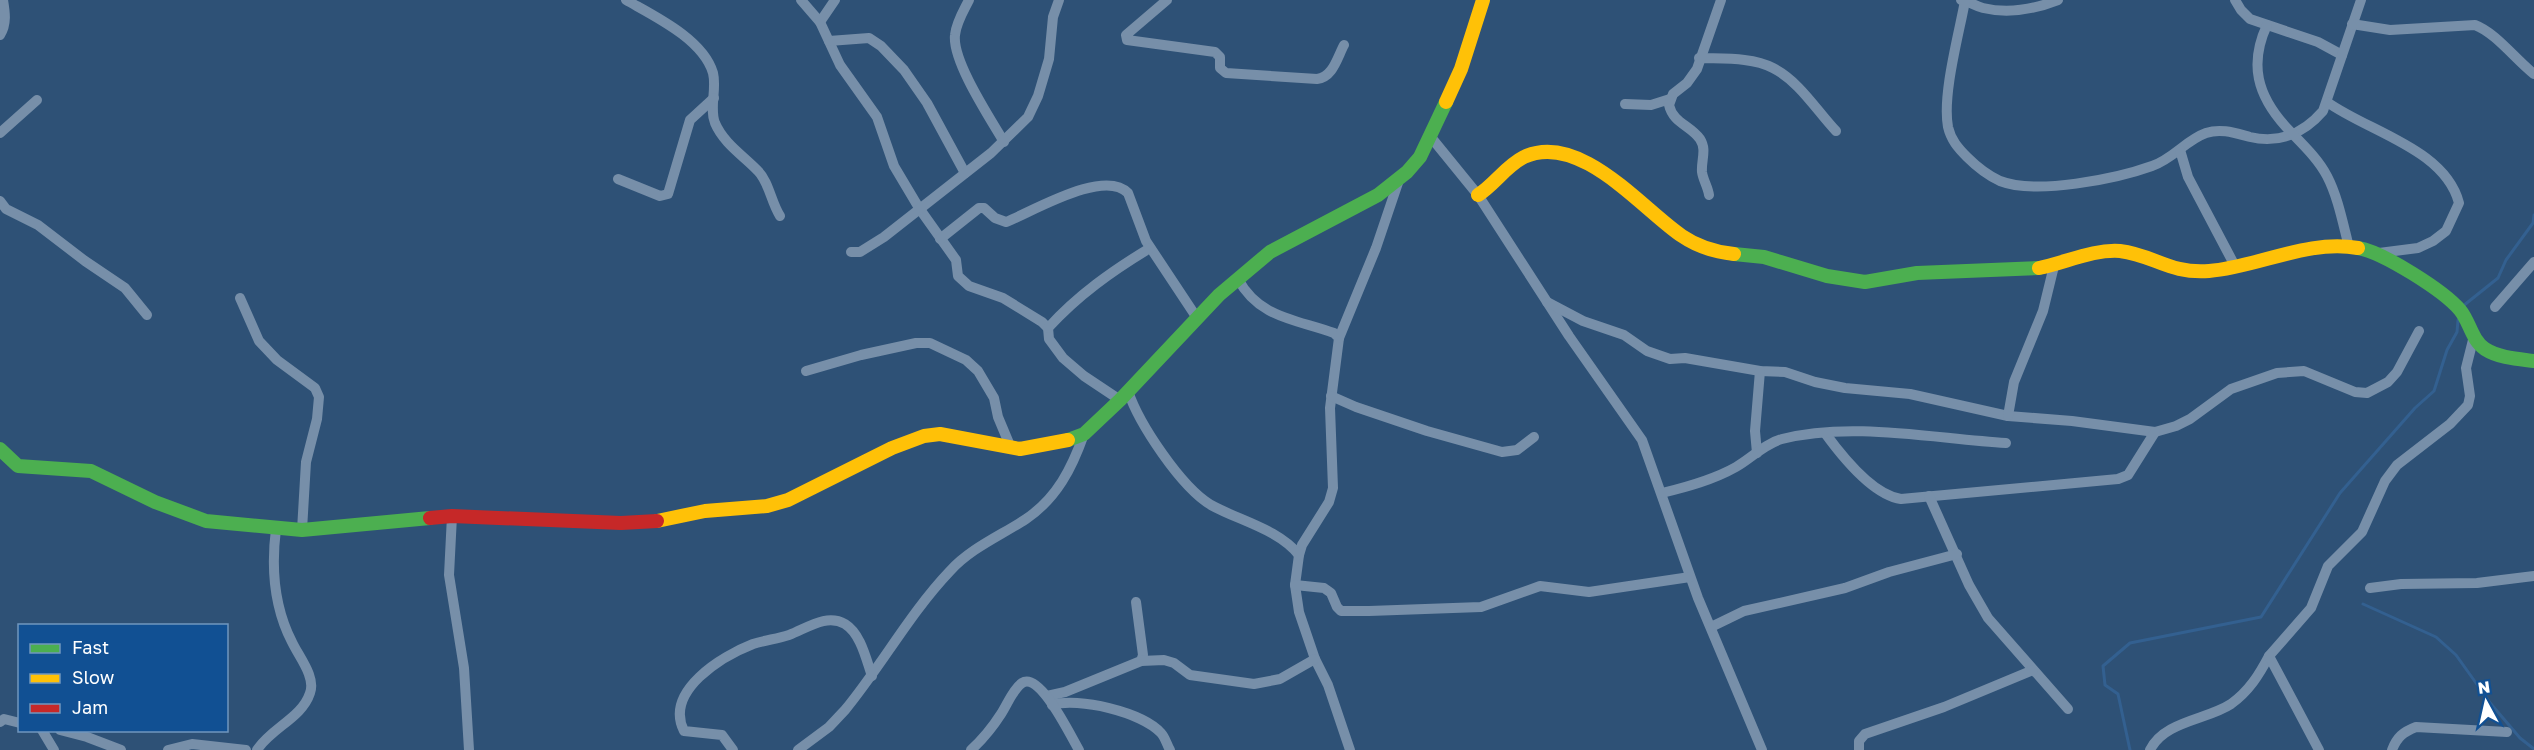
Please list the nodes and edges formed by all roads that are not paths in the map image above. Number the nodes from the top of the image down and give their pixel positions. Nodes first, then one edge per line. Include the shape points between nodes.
1 (3, 0) edge
2 (626, 0) edge
3 (801, 0) edge
4 (835, 0) edge
5 (969, 0) edge
6 (1059, 0) edge
7 (1167, 0) edge
8 (1483, 0) edge
9 (1721, 0) edge
10 (1961, 0) edge
11 (2058, 0) edge
12 (2235, 0) edge
13 (2361, 0) edge
14 (1965, 1) edge
15 (820, 22) junction
16 (2352, 24) junction
17 (2267, 25) junction
18 (0, 35) edge
19 (829, 41) junction
20 (1344, 45) dead end
21 (2343, 55) junction
22 (1700, 58) junction
23 (2534, 74) edge
24 (714, 98) junction
25 (1670, 99) junction
26 (37, 100) dead end
27 (2327, 102) junction
28 (1625, 104) dead end
29 (1836, 131) dead end
30 (0, 133) edge
31 (2295, 133) junction
32 (1430, 136) junction
33 (1004, 142) junction
34 (2180, 150) junction
35 (966, 173) junction
36 (1400, 177) junction
37 (618, 179) dead end
38 (1478, 195) junction
39 (1709, 195) dead end
40 (0, 201) edge
41 (919, 208) junction
42 (780, 216) dead end
43 (940, 238) junction
44 (2349, 247) junction
45 (1150, 248) junction
46 (851, 252) dead end
47 (2379, 253) junction
48 (2534, 262) edge
49 (2054, 266) junction
50 (2235, 266) junction
51 (1238, 279) junction
52 (240, 298) dead end
53 (1547, 302) junction
54 (2495, 308) dead end
55 (147, 315) dead end
56 (1197, 318) junction
57 (1048, 328) junction
58 (2419, 331) dead end
59 (2474, 336) junction
60 (1339, 338) junction
61 (2534, 361) edge
62 (806, 371) dead end
63 (1760, 371) junction
64 (1124, 396) junction
65 (1331, 396) junction
66 (2008, 416) junction
67 (2155, 432) junction
68 (1825, 433) junction
69 (1084, 434) junction
70 (1534, 437) dead end
71 (2006, 443) dead end
72 (1011, 448) junction
73 (0, 449) edge
74 (1757, 453) junction
75 (1662, 493) junction
76 (1929, 496) junction
77 (452, 516) junction
78 (276, 529) junction
79 (302, 530) junction
80 (1299, 555) junction
81 (1957, 555) junction
82 (2534, 576) edge
83 (1690, 577) junction
84 (1295, 585) junction
85 (2370, 588) dead end
86 (1136, 602) dead end
87 (1711, 627) junction
88 (2269, 656) junction
89 (1315, 659) junction
90 (1141, 661) junction
91 (2033, 670) junction
92 (872, 676) junction
93 (1049, 700) junction
94 (2068, 709) dead end
95 (1, 719) edge
96 (18, 723) edge
97 (43, 732) edge
98 (68, 732) edge
99 (2507, 732) dead end
100 (54, 750) edge
101 (120, 750) edge
102 (168, 750) edge
103 (246, 750) edge
104 (257, 750) edge
105 (469, 750) edge
106 (733, 750) edge
107 (798, 750) edge
108 (971, 750) edge
109 (1079, 750) edge
110 (1170, 750) edge
111 (1350, 750) edge
112 (1762, 750) edge
113 (1859, 750) edge
114 (2150, 750) edge
115 (2319, 750) edge
116 (2392, 750) edge

1 - 18 street via 5,20
2 - 24 street via 696,46 712,73
3 - 15 street
4 - 15 street
5 - 33 street via 955,35 956,51
6 - 33 street via 1038,96 1028,117
7 - 20 street via 1126,35 1127,40 1215,52 1220,57 1220,68 1226,72 1317,79 1328,76
8 - 32 street via 1461,69
9 - 22 street
10 - 14 street
11 - 14 street via 2026,10 1977,7
12 - 17 street via 2250,19
13 - 16 street
14 - 34 street via 1948,127 1956,146 1990,176 2017,186 2063,185 2154,166
15 - 19 street
16 - 21 street
16 - 23 street via 2390,30 2475,25 2487,29
17 - 21 street
17 - 31 street via 2256,58 2258,82 2281,121
19 - 35 street via 869,38 881,46 927,102
19 - 41 street via 840,65 881,125 894,166
21 - 27 street
22 - 25 street via 1693,75
22 - 29 street via 1773,68
24 - 37 street via 690,120 668,194 660,196
24 - 42 street via 719,130 740,157 759,171
25 - 28 street via 1651,105
25 - 39 street via 1675,119 1701,141 1702,173
26 - 30 street
27 - 31 street via 2315,121
27 - 47 street via 2411,147 2441,169 2457,192 2459,203 2446,231 2418,248
31 - 34 street via 2272,140 2210,132
31 - 44 street via 2327,176
32 - 36 street via 1420,157
32 - 38 street
33 - 35 street
34 - 50 street via 2188,177
35 - 41 street
36 - 51 street via 1378,195 1270,252
36 - 60 street
38 - 49 street via 1491,188 1519,159 1557,153 1612,179 1679,234 1717,252 1761,257 1862,282 1887,281 1915,273
38 - 53 street
40 - 55 street via 6,209 38,225 126,288
41 - 43 street
41 - 46 street via 872,245
43 - 45 street via 979,208 1006,222 1070,192 1115,185 1128,193
43 - 57 street via 956,260 956,273 964,283 1022,308
44 - 47 street
44 - 50 street via 2311,248
45 - 56 street
45 - 57 street via 1073,301
47 - 59 street via 2444,296 2460,310
48 - 54 street
49 - 50 street via 2112,251 2189,272
49 - 66 street via 2043,311 2014,382
51 - 56 street
51 - 60 street via 1258,306
52 - 79 street via 259,341 315,388 319,397 306,462
53 - 63 street via 1583,321 1624,335 1662,357
53 - 75 street via 1636,431
56 - 64 street
57 - 64 street via 1049,339 1063,358 1084,376
58 - 67 street via 2397,372 2388,382 2367,393 2355,392 2304,371 2277,373 2231,389 2183,423
59 - 61 street via 2492,352
59 - 88 street via 2466,369 2468,405 2397,465 2385,481 2362,532 2328,566 2311,608
60 - 65 street
62 - 72 street via 916,342 930,343 966,360 983,377
63 - 66 street via 1785,372 1845,388 1910,394
63 - 74 street
64 - 69 street
64 - 80 street via 1196,495 1272,533
65 - 70 street via 1426,431 1502,452 1517,450
65 - 80 street via 1333,488
66 - 67 street
67 - 76 street via 2128,475 2118,479
68 - 71 street
68 - 74 street via 1781,439
68 - 76 street via 1862,474 1890,497
69 - 72 street via 1045,446
69 - 92 street via 1068,474 1053,496 952,568
72 - 77 street via 940,434 924,436 788,500 662,521
73 - 78 street via 18,465 91,471 189,516
74 - 75 street via 1714,478
75 - 83 street
76 - 81 street
77 - 79 street
77 - 105 street via 449,575 464,668
78 - 79 street
78 - 104 street via 273,557 279,608 312,684 310,695 298,712
80 - 84 street
81 - 87 street via 1845,588 1744,611
81 - 91 street via 1988,618
82 - 85 street
83 - 84 street via 1589,592 1540,586 1481,607 1369,611 1341,610 1324,588
83 - 87 street
84 - 89 street via 1296,603
86 - 90 street
87 - 112 street
88 - 114 street via 2253,684 2229,705 2162,736
88 - 115 street
89 - 90 street via 1280,679 1254,684 1190,675 1164,660
89 - 111 street
90 - 93 street
91 - 94 street
91 - 113 street via 1865,734 1859,741
92 - 106 street via 855,632 837,621 819,622 741,650 712,668 681,701 684,731 722,735
92 - 107 street via 829,727
93 - 108 street via 1035,684 1022,683 991,729
93 - 109 street
93 - 110 street via 1138,717 1162,734
95 - 96 street
97 - 100 street
98 - 101 street
99 - 116 street via 2416,727 2403,732
102 - 103 street via 192,744

